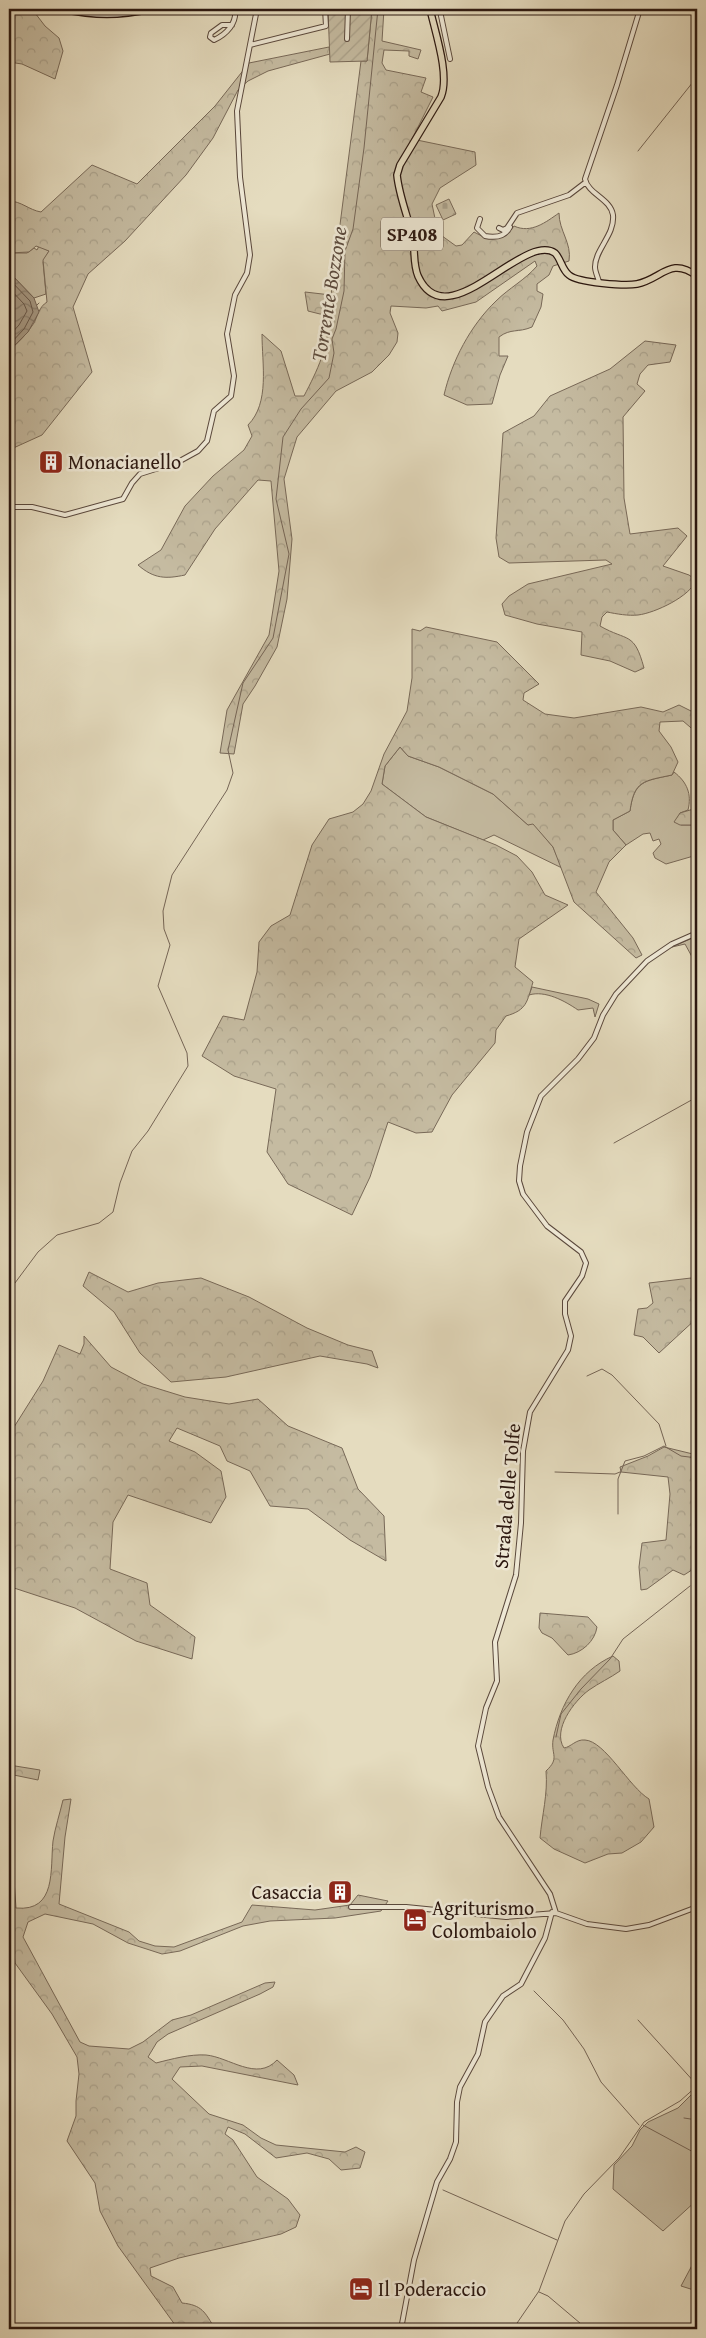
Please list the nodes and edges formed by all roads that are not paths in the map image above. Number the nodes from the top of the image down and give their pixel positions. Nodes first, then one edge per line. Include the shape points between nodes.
1 (62, 9) edge
2 (151, 9) edge
3 (235, 9) edge
4 (257, 9) edge
5 (325, 9) edge
6 (348, 9) edge
7 (450, 9) edge
8 (640, 9) edge
9 (430, 11) edge
10 (440, 11) junction
11 (232, 25) junction
12 (347, 39) dead end
13 (250, 45) junction
14 (450, 59) dead end
15 (586, 182) junction
16 (480, 219) dead end
17 (512, 220) junction
18 (499, 228) dead end
19 (697, 276) edge
20 (599, 282) junction
21 (9, 507) edge
22 (697, 933) edge
23 (351, 1907) dead end
24 (697, 1907) edge
25 (554, 1912) junction
26 (401, 2329) edge

1 - 2 street via 124,15
3 - 11 street
4 - 13 street
5 - 13 street via 326,26
6 - 12 street
7 - 10 street
8 - 15 street
9 - 10 street
9 - 20 main road, SP408 via 444,74 443,90 397,175 421,281 436,293 458,295 530,253 544,249 556,254 572,278
10 - 14 street
11 - 11 street via 222,25 211,32 211,38 214,40 221,36
13 - 21 street via 237,112 240,178 250,255 247,273 235,295 227,334 234,376 231,396 214,411 207,440 198,451 178,462 140,474 123,499 65,515 32,507
15 - 17 street via 569,195 516,213
15 - 20 street via 609,206 613,215 610,235 596,263
16 - 17 street via 477,225 479,232 491,237 506,232
17 - 18 street via 505,230
19 - 20 main road, SP408 via 674,268 636,284
22 - 25 street, Strada delle Tolfe via 672,944 647,961 616,994 594,1038 541,1096 527,1132 520,1166 519,1181 523,1194 547,1226 581,1252 586,1264 565,1301 571,1336 568,1350 528,1417 522,1463 516,1576 495,1642 497,1681 486,1708 478,1746 499,1817 550,1894
23 - 25 street via 406,1906 506,1917
24 - 25 street via 650,1925 626,1929 587,1924
25 - 26 street via 545,1938 521,1984 503,1996 485,2022 478,2054 460,2087 456,2142 438,2182 414,2260

